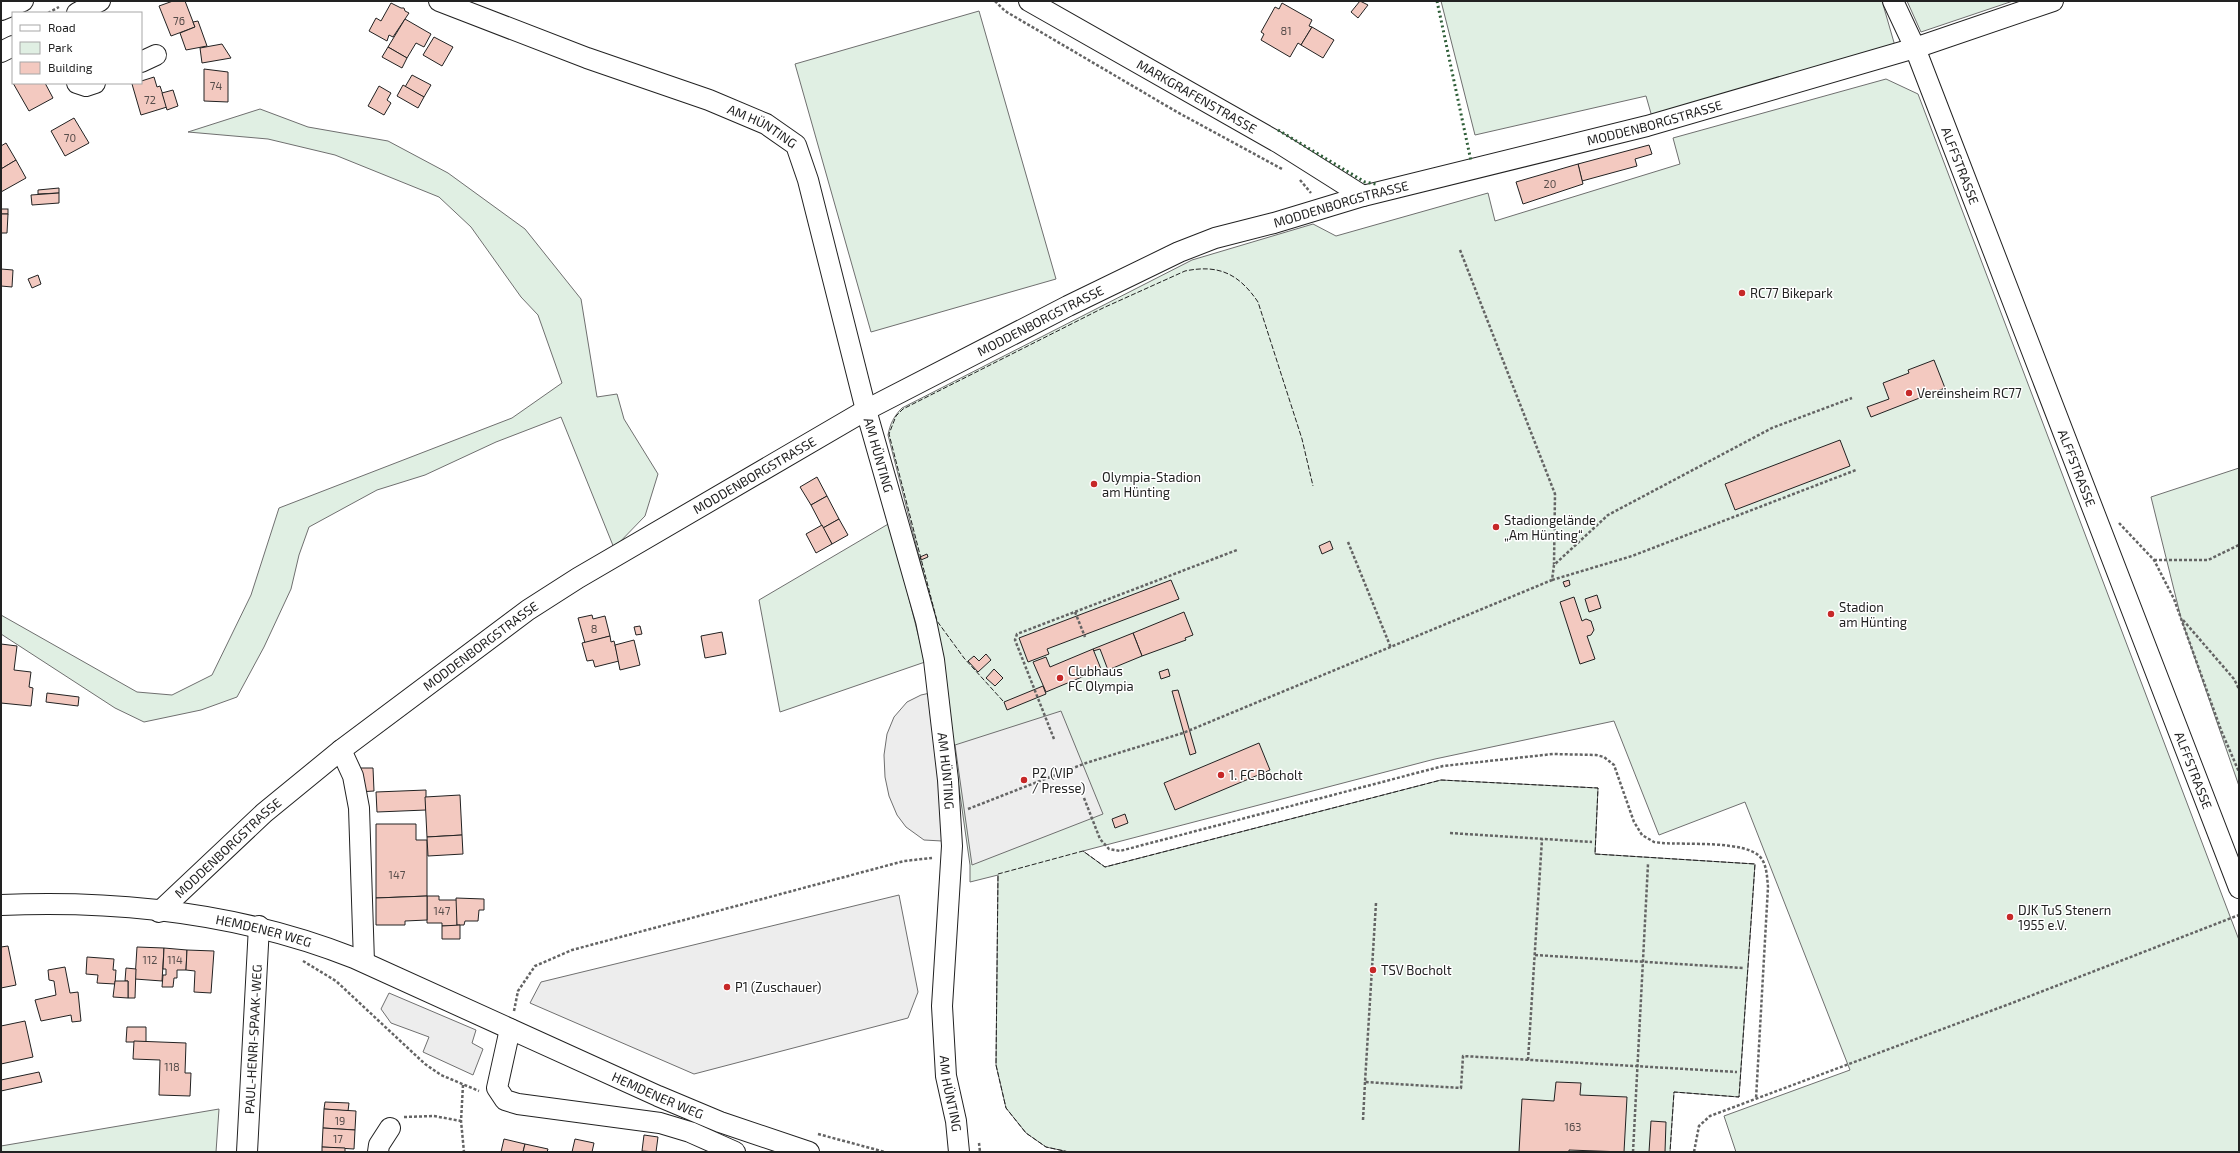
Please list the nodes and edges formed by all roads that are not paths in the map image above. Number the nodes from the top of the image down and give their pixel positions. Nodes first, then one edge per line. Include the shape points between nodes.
1 (23, 1) edge
2 (31, 1) edge
3 (100, 1) edge
4 (439, 1) edge
5 (1029, 1) edge
6 (1893, 1) edge
7 (2053, 1) edge
8 (1, 10) edge
9 (35, 12) edge
10 (79, 12) edge
11 (12, 46) edge
12 (1915, 48) junction
13 (1, 52) edge
14 (80, 84) edge
15 (92, 84) edge
16 (1363, 196) junction
17 (866, 410) junction
18 (341, 750) junction
19 (2239, 888) edge
20 (1, 905) edge
21 (159, 912) junction
22 (259, 926) junction
23 (364, 962) junction
24 (510, 1029) junction
25 (390, 1128) road end
26 (811, 1143) edge
27 (247, 1152) edge
28 (378, 1152) edge
29 (735, 1152) edge
30 (959, 1152) edge

1 - 8 street
2 - 9 street
3 - 10 street
4 - 17 street, AM HÜNTING via 587,58 709,100 766,124 796,145 808,180
5 - 16 street, MARKGRAFENSTRASSE via 1279,143
6 - 12 street, ALFFSTRASSE
7 - 12 street, MODDENBORGSTRASSE
11 - 13 street
12 - 16 street, MODDENBORGSTRASSE via 1647,126
12 - 19 street, ALFFSTRASSE
14 - 15 street
16 - 17 street, MODDENBORGSTRASSE via 1215,238 1179,252
17 - 18 street, MODDENBORGSTRASSE via 534,606
17 - 30 street, AM HÜNTING via 926,621 934,660 952,815 952,860 942,1006 946,1076 956,1121
18 - 21 street, MODDENBORGSTRASSE via 264,813
18 - 23 street via 353,776 359,808
20 - 21 street, HEMDENER WEG via 48,903
21 - 22 street, HEMDENER WEG
22 - 23 street, HEMDENER WEG via 315,942
22 - 27 street, PAUL-HENRI-SPAAK-WEG
23 - 24 street, HEMDENER WEG
24 - 26 street, HEMDENER WEG via 720,1122
24 - 29 street, HEMDENER WEG via 497,1088 505,1100 518,1104 660,1123 690,1132
25 - 28 street via 379,1145

